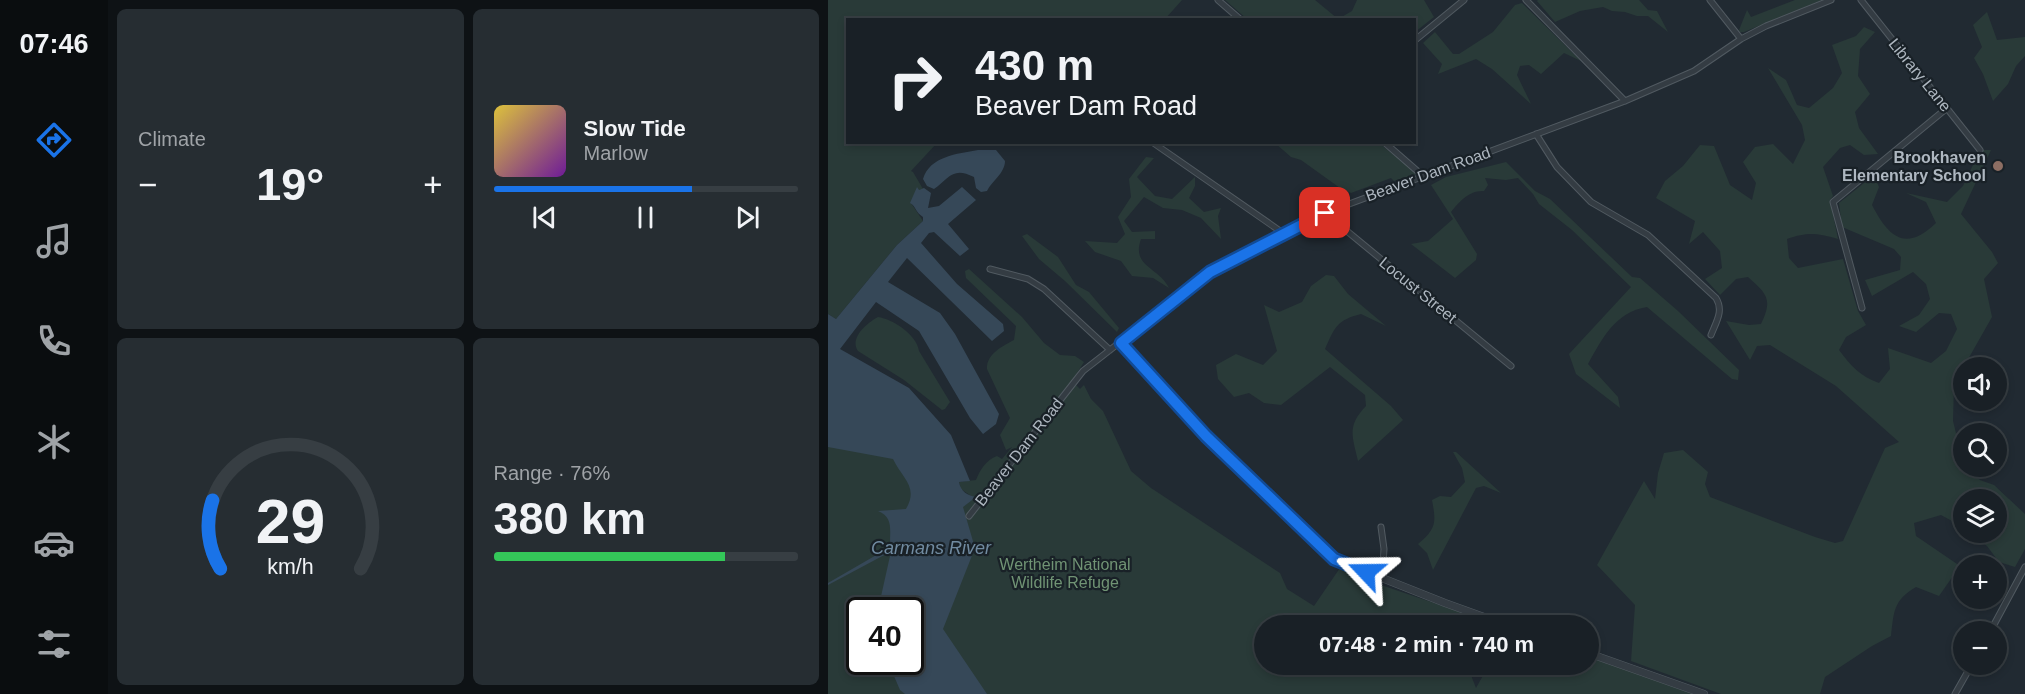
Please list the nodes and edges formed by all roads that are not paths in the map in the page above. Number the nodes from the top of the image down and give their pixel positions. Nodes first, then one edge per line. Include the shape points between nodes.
1 (1218, 0) edge
2 (1464, 0) edge
3 (1526, 0) edge
4 (1710, 0) edge
5 (1831, 0) edge
6 (1861, 0) edge
7 (1239, 18) edge
8 (1416, 39) edge
9 (1741, 39) junction
10 (1625, 101) junction
11 (1947, 108) junction
12 (1536, 134) junction
13 (1155, 144) edge
14 (1386, 144) edge
15 (1980, 150) dead end
16 (1423, 176) junction
17 (1325, 213) junction
18 (1283, 233) junction
19 (990, 269) dead end
20 (1862, 308) dead end
21 (1712, 335) dead end
22 (1121, 343) junction
23 (1110, 350) junction
24 (1511, 366) dead end
25 (969, 516) dead end
26 (1382, 527) dead end
27 (2025, 567) edge
28 (1382, 579) junction
29 (1479, 615) edge
30 (1996, 621) edge
31 (1599, 657) edge
32 (1966, 675) edge
33 (1704, 694) edge
34 (1955, 694) edge

1 - 7 street
2 - 8 street
3 - 10 street
4 - 9 street
5 - 9 street, Beaver Dam Road
6 - 11 street, Library Lane
9 - 10 street, Beaver Dam Road via 1694,71
10 - 12 street, Beaver Dam Road
11 - 15 street, Library Lane
11 - 20 street via 1833,202
12 - 16 street, Beaver Dam Road
12 - 21 street via 1557,167 1592,202 1648,235 1716,298 1720,313
13 - 18 street
14 - 16 street
16 - 17 street, Beaver Dam Road
17 - 18 street, Beaver Dam Road
17 - 24 street, Locust Street
18 - 22 street, Beaver Dam Road via 1210,272
19 - 23 street via 1028,279 1044,289
22 - 23 street, Beaver Dam Road
22 - 28 street via 1206,436 1334,559
23 - 25 street, Beaver Dam Road via 1083,371
26 - 28 street
27 - 30 street
28 - 29 street
31 - 33 street
32 - 34 street

